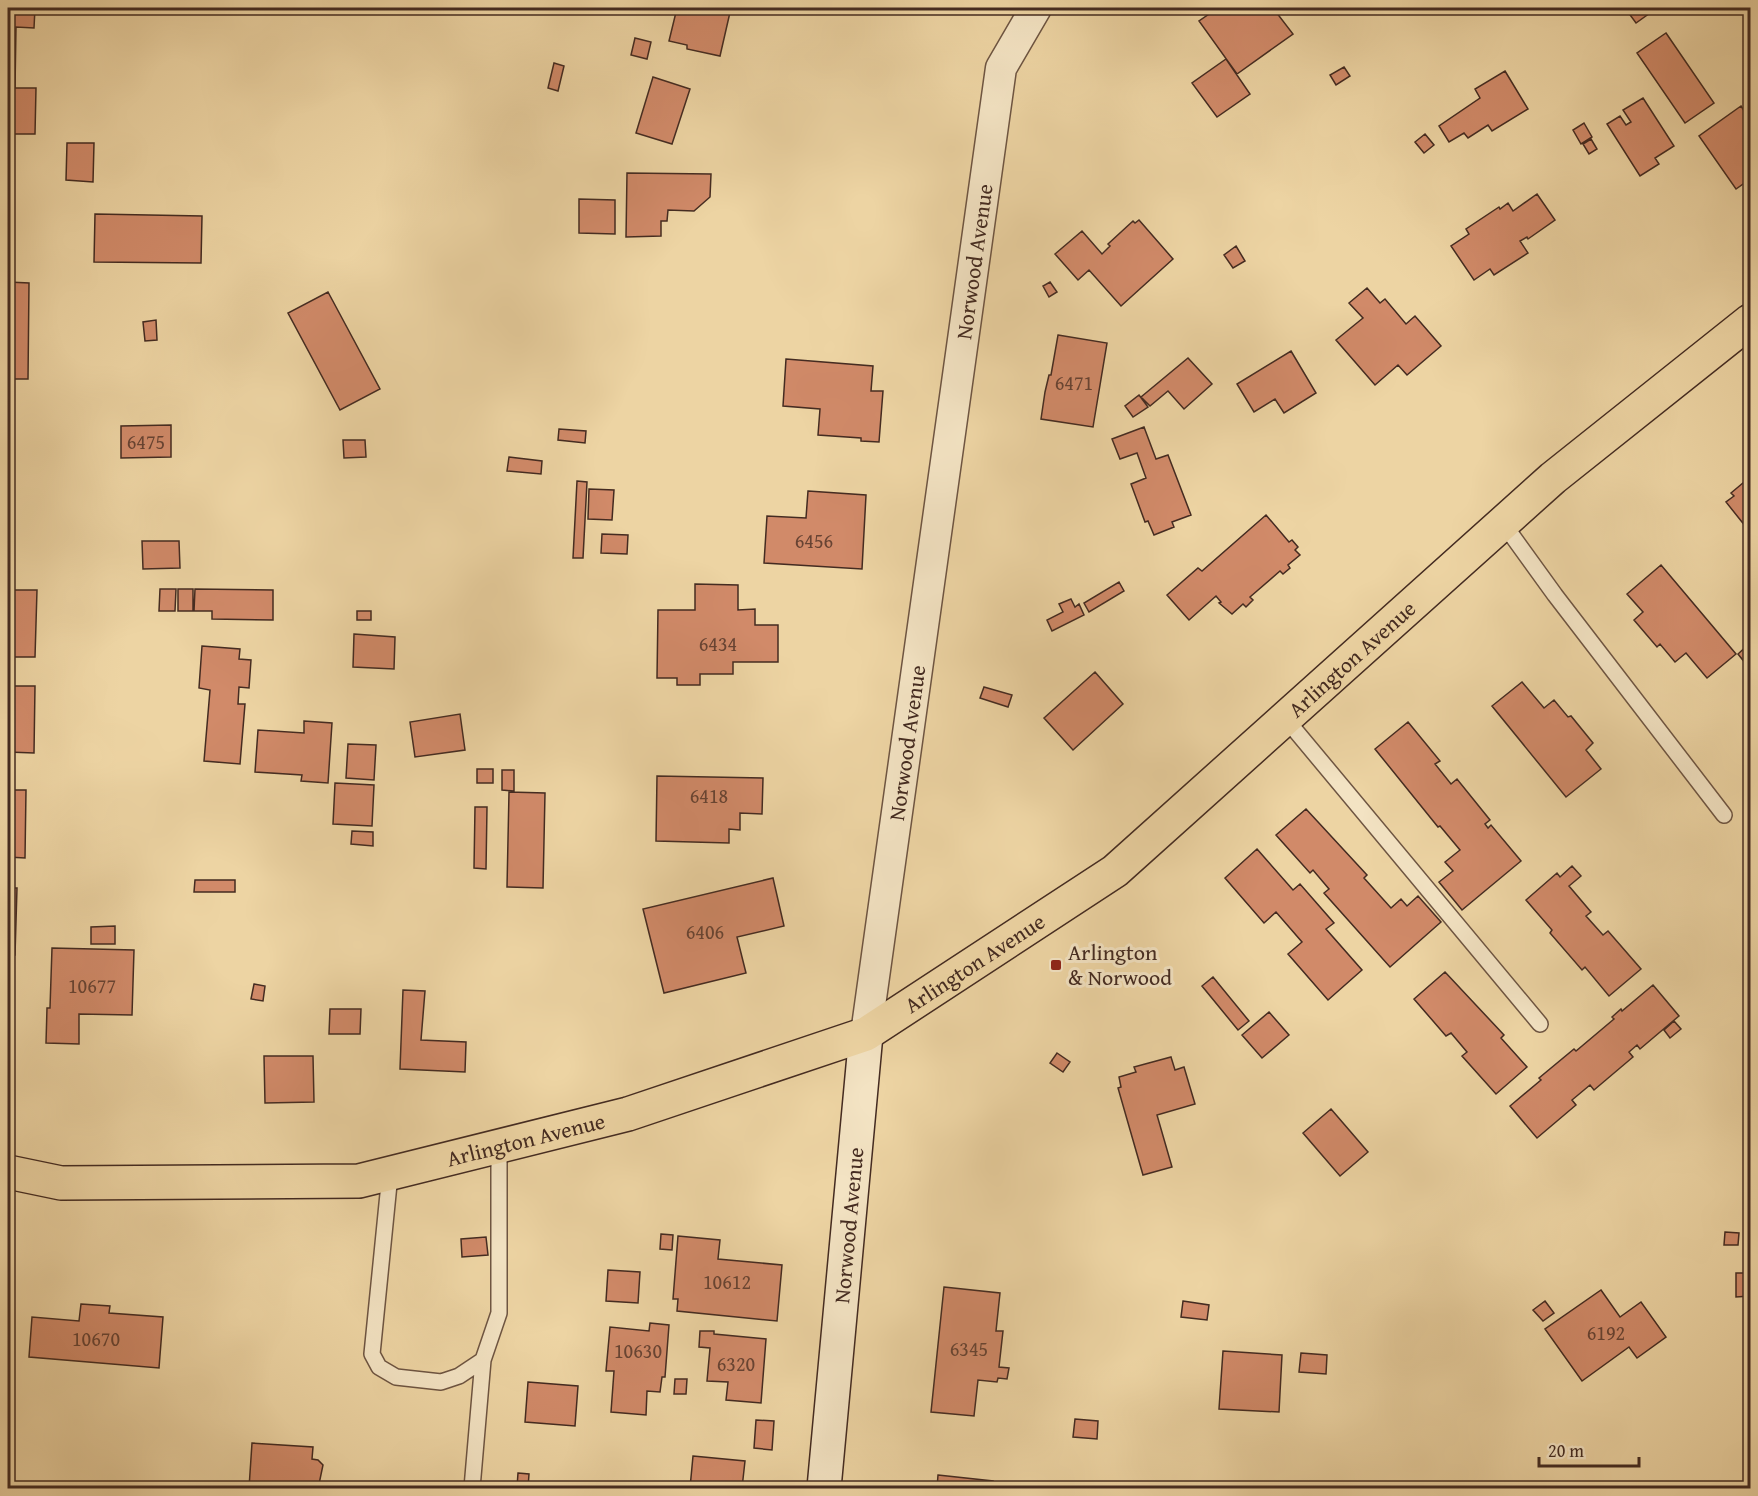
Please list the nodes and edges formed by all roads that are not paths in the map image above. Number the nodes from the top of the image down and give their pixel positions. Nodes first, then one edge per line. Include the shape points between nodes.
1 (1036, 8) edge
2 (1750, 321) edge
3 (1503, 523) junction
4 (1285, 718) junction
5 (1724, 815) dead end
6 (1540, 1024) dead end
7 (866, 1034) junction
8 (499, 1146) junction
9 (8, 1172) edge
10 (390, 1174) junction
11 (483, 1360) junction
12 (472, 1488) edge
13 (824, 1488) edge

1 - 7 street, Norwood Avenue via 1001,68
2 - 3 main road, Arlington Avenue via 1553,478
3 - 4 main road, Arlington Avenue
3 - 5 lane
4 - 6 lane
4 - 7 main road, Arlington Avenue via 1115,871
7 - 8 main road, Arlington Avenue via 628,1114
7 - 13 street, Norwood Avenue
8 - 10 main road, Arlington Avenue
8 - 11 lane via 499,1313
9 - 10 main road, Arlington Avenue via 61,1183 359,1181
10 - 11 lane via 372,1354 379,1367 396,1377 441,1382 459,1376
11 - 12 lane

